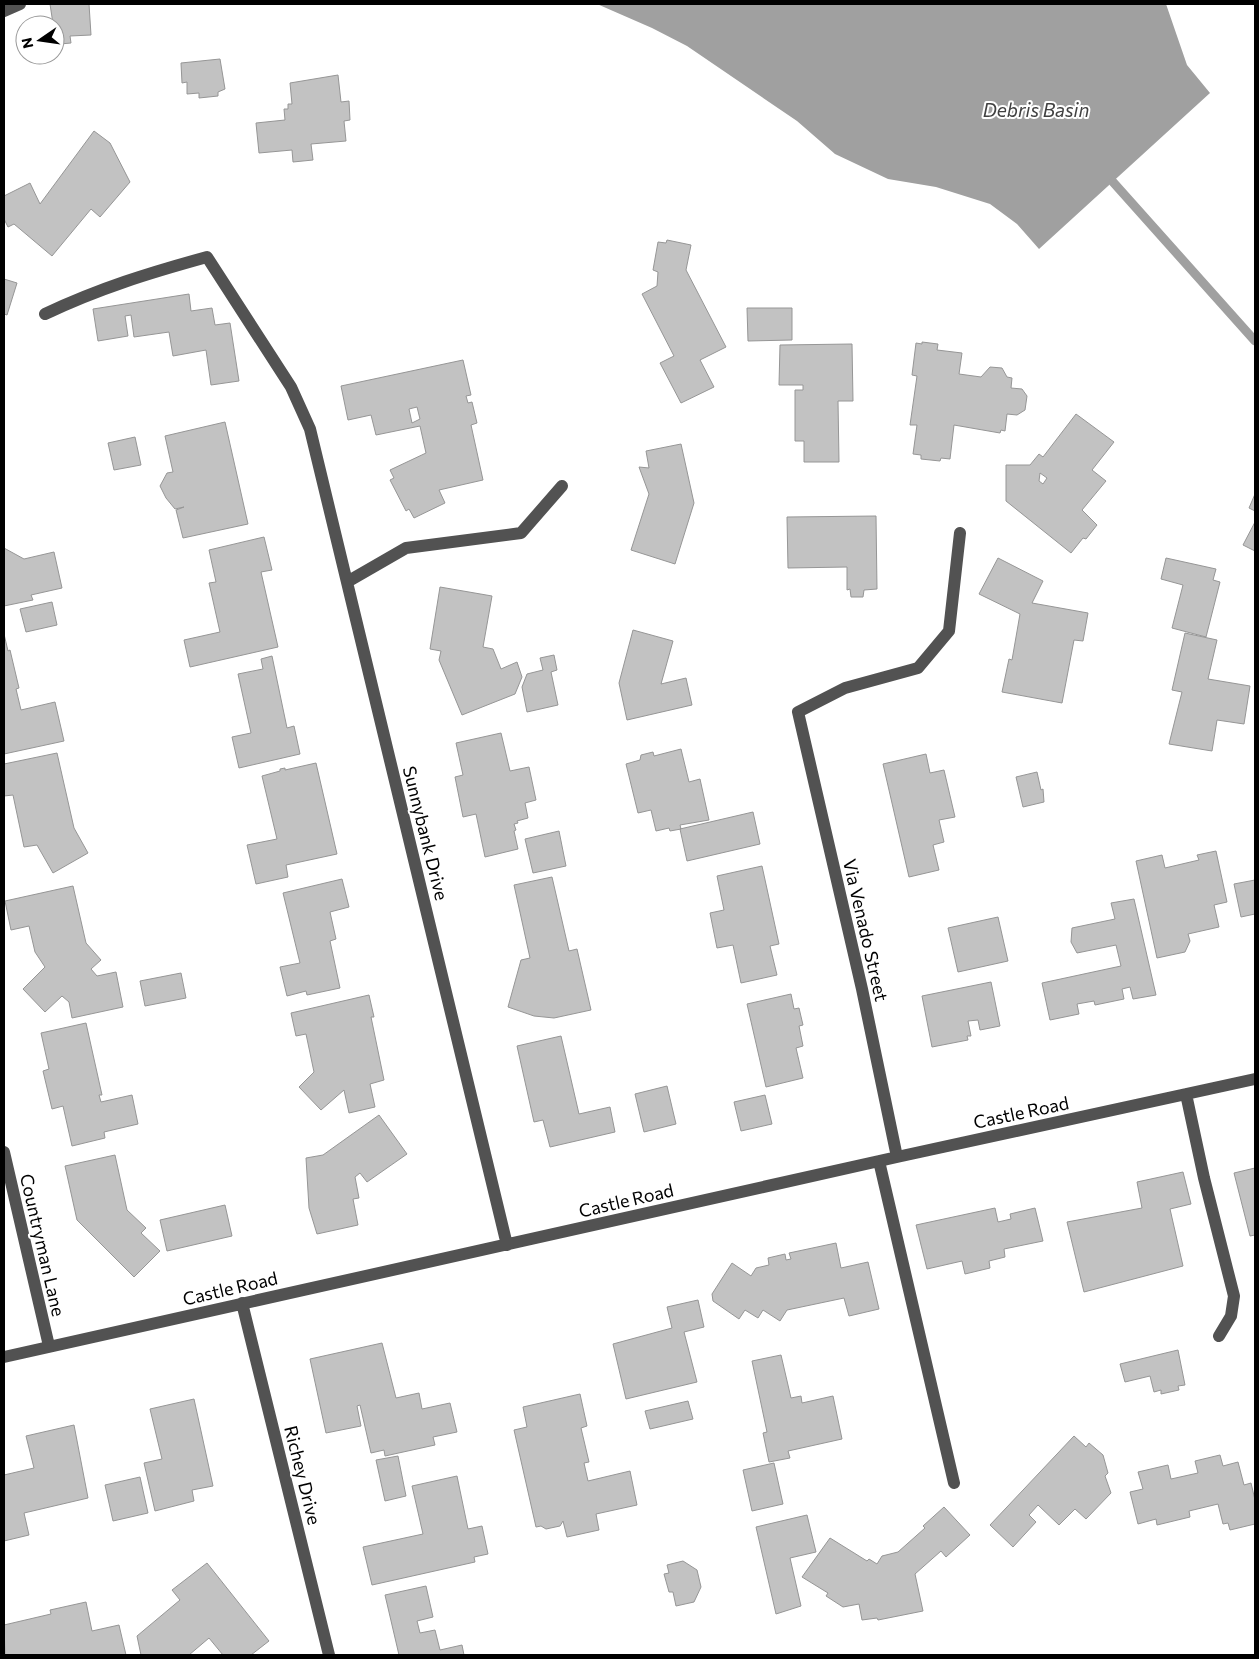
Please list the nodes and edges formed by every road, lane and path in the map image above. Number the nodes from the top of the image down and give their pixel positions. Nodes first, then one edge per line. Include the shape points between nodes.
1 (20, 4) edge
2 (4, 11) edge
3 (45, 314) dead end
4 (562, 486) dead end
5 (960, 532) dead end
6 (347, 582) junction
7 (1255, 1079) edge
8 (1186, 1094) junction
9 (4, 1152) edge
10 (897, 1157) junction
11 (879, 1161) junction
12 (507, 1245) junction
13 (242, 1303) junction
14 (1219, 1336) dead end
15 (48, 1346) junction
16 (4, 1357) edge
17 (954, 1483) dead end
18 (329, 1655) edge

1 - 2 street
3 - 6 street, Sunnybank Drive via 105,287 207,257 291,388 310,429
4 - 6 street via 521,532 406,548
5 - 10 street, Via Venado Street via 949,631 918,668 845,688 798,712
6 - 12 street, Sunnybank Drive
7 - 8 street, Castle Road
8 - 10 street, Castle Road
8 - 14 street via 1234,1296 1231,1316
9 - 15 street, Countryman Lane
10 - 11 street, Castle Road
11 - 12 street, Castle Road
11 - 17 street
12 - 13 street, Castle Road
13 - 15 street, Castle Road
13 - 18 street, Richey Drive
15 - 16 street, Castle Road

